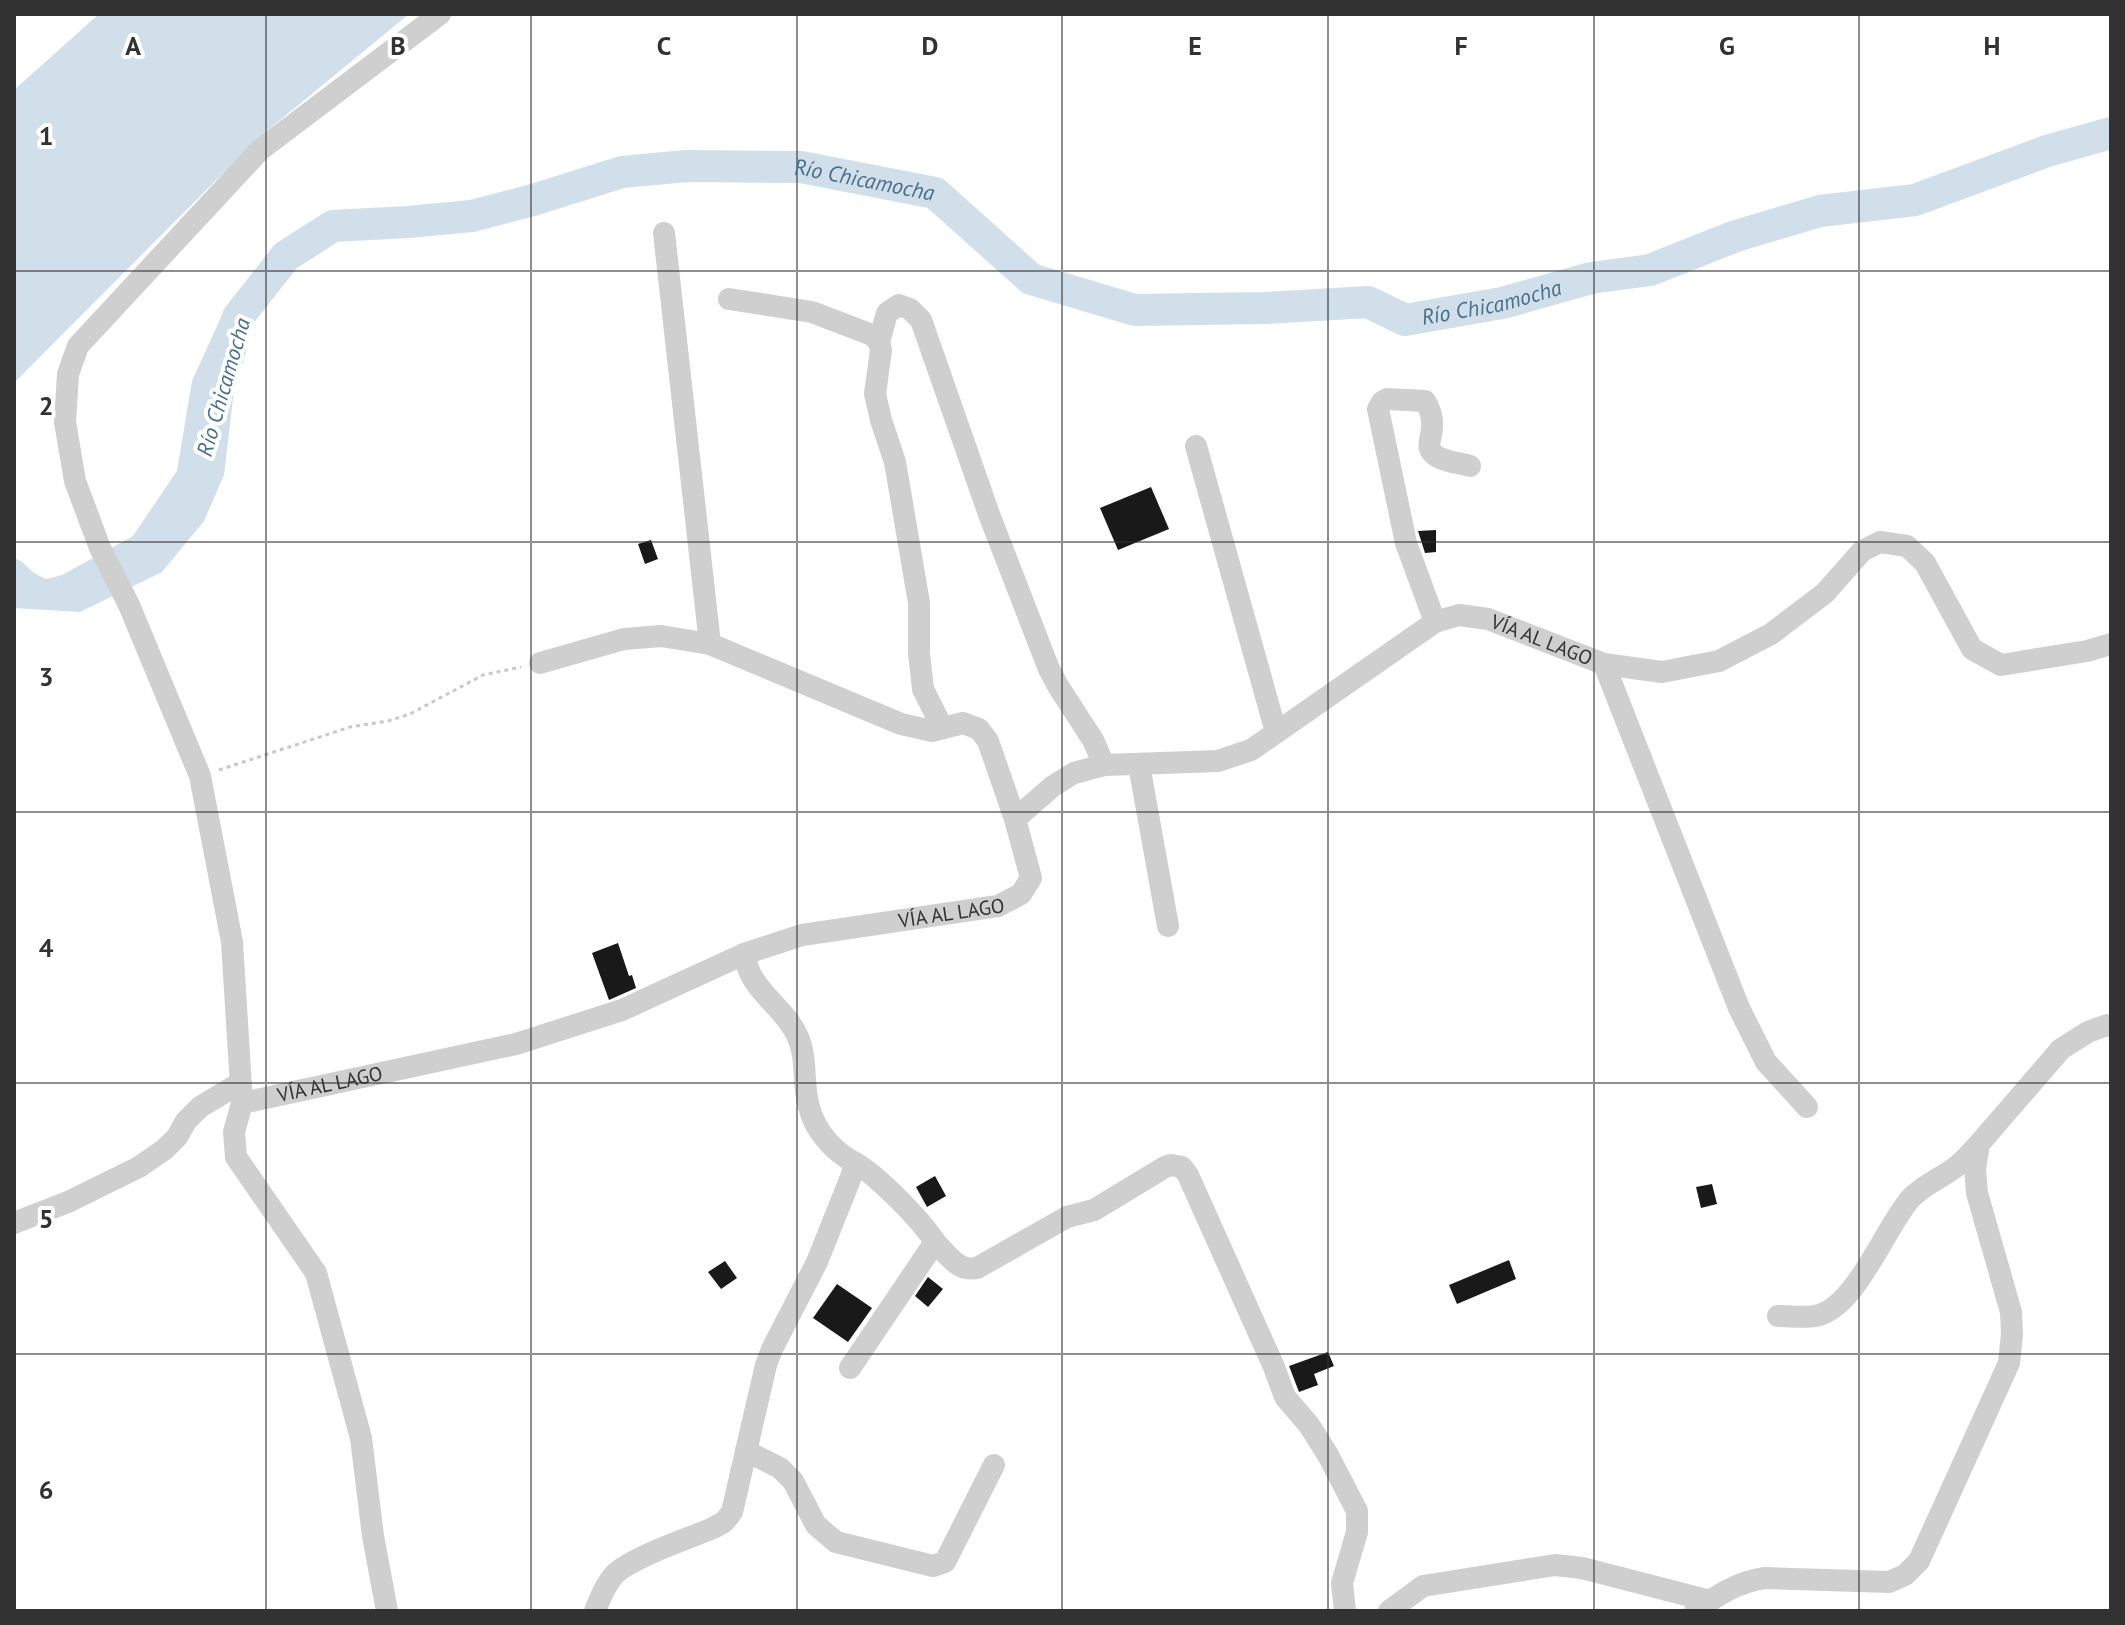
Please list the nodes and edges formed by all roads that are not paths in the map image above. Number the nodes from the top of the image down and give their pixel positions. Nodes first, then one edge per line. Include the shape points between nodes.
1 (440, 14) edge
2 (664, 233) dead end
3 (729, 299) dead end
4 (879, 342) junction
5 (1196, 446) dead end
6 (1470, 466) dead end
7 (1435, 622) junction
8 (710, 644) junction
9 (2111, 644) edge
10 (540, 663) road end
11 (1604, 664) junction
12 (942, 727) junction
13 (1276, 732) junction
14 (1104, 765) junction
15 (1139, 765) junction
16 (1015, 819) junction
17 (1168, 926) dead end
18 (744, 954) junction
19 (2111, 1026) edge
20 (241, 1093) junction
21 (1807, 1107) dead end
22 (1979, 1144) junction
23 (855, 1163) junction
24 (14, 1223) edge
25 (935, 1242) junction
26 (1778, 1316) dead end
27 (850, 1368) dead end
28 (746, 1451) junction
29 (994, 1465) dead end
30 (1702, 1606) edge
31 (387, 1611) edge
32 (595, 1611) edge
33 (1345, 1611) edge
34 (1389, 1611) edge

1 - 20 street via 260,150 78,346 68,374 65,422 75,481 200,776 232,942
2 - 8 street
3 - 4 street via 812,312
4 - 12 street via 875,394 895,462 919,603 923,689
4 - 14 street via 887,313 899,305 921,320 1049,669
5 - 13 street
6 - 7 street via 1431,451 1432,424 1425,401 1382,402 1378,409 1406,543
7 - 11 street, VÍA AL LAGO via 1459,615 1488,619
7 - 13 street, VÍA AL LAGO
8 - 10 street via 661,636 624,639
8 - 12 street via 901,724 932,731
9 - 11 street, VÍA AL LAGO via 2001,665 1972,649 1925,563 1907,546 1880,542 1862,551 1825,593 1771,634 1719,661 1662,672
11 - 21 street via 1739,1008 1766,1062
12 - 16 street via 963,723 979,729
13 - 15 street, VÍA AL LAGO via 1251,750 1218,761
14 - 15 street, VÍA AL LAGO
14 - 16 street, VÍA AL LAGO via 1074,773
15 - 17 street
16 - 18 street, VÍA AL LAGO via 1031,878 1021,894 998,906 802,935
18 - 20 street, VÍA AL LAGO via 622,1010 516,1044
18 - 23 street via 754,980 796,1032 816,1124 828,1143
19 - 22 street via 2088,1032 2061,1049
20 - 24 street, VÍA AL LAGO via 200,1107 165,1149 139,1167
20 - 31 street via 236,1157 316,1273 361,1438
22 - 26 street via 1912,1197 1839,1305 1816,1316
22 - 30 street via 1977,1193 2011,1312 2009,1363 1919,1561 1889,1582 1748,1580
23 - 25 street
23 - 28 street via 817,1262 769,1357
25 - 27 street
25 - 33 street via 961,1268 977,1268 1067,1217 1094,1210 1165,1167 1182,1167 1285,1397 1322,1445 1357,1511 1357,1532 1342,1583
28 - 29 street via 793,1481 816,1525 836,1542 933,1566 945,1562
28 - 32 street via 732,1512 724,1522 616,1573
30 - 34 street via 1582,1568 1555,1565 1423,1586

